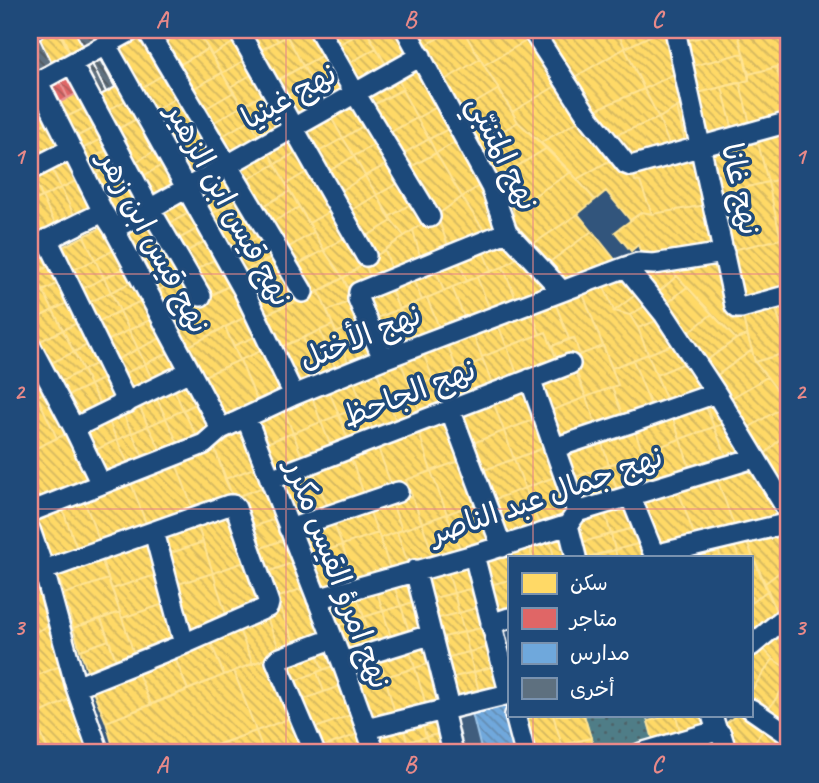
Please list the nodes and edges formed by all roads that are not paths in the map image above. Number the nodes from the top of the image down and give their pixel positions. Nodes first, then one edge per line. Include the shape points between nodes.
1 (133, 30) edge
2 (146, 30) edge
3 (237, 30) edge
4 (319, 30) edge
5 (406, 30) edge
6 (532, 30) edge
7 (675, 30) edge
8 (106, 45) junction
9 (421, 56) junction
10 (72, 64) junction
11 (34, 84) edge
12 (355, 93) junction
13 (789, 122) edge
14 (293, 128) junction
15 (701, 146) junction
16 (71, 149) junction
17 (227, 164) junction
18 (30, 170) edge
19 (186, 187) junction
20 (150, 209) junction
21 (103, 212) junction
22 (430, 217) dead end
23 (114, 229) junction
24 (507, 232) junction
25 (34, 244) edge
26 (724, 253) junction
27 (366, 256) dead end
28 (626, 267) junction
29 (562, 291) junction
30 (303, 292) dead end
31 (789, 295) edge
32 (201, 296) dead end
33 (30, 345) edge
34 (383, 359) junction
35 (570, 364) dead end
36 (190, 371) junction
37 (530, 379) junction
38 (716, 393) junction
39 (294, 395) junction
40 (127, 403) junction
41 (450, 409) junction
42 (246, 417) junction
43 (74, 428) junction
44 (221, 429) junction
45 (554, 448) junction
46 (754, 458) junction
47 (270, 479) junction
48 (101, 484) junction
49 (398, 492) dead end
50 (630, 495) junction
51 (30, 512) edge
52 (789, 513) edge
53 (573, 519) junction
54 (789, 523) edge
55 (289, 529) junction
56 (30, 530) edge
57 (154, 532) junction
58 (502, 547) junction
59 (474, 555) junction
60 (576, 556) edge
61 (654, 556) edge
62 (44, 570) junction
63 (415, 570) junction
64 (317, 599) junction
65 (789, 614) edge
66 (500, 621) edge
67 (430, 635) junction
68 (332, 639) junction
69 (184, 644) junction
70 (752, 645) edge
71 (342, 662) junction
72 (508, 681) edge
73 (76, 687) junction
74 (508, 688) edge
75 (446, 709) junction
76 (752, 710) edge
77 (515, 716) edge
78 (715, 723) edge
79 (366, 729) junction
80 (789, 734) edge
81 (99, 753) edge
82 (315, 753) edge
83 (375, 753) edge
84 (453, 753) edge
85 (525, 753) edge
86 (640, 753) edge
87 (727, 753) edge

1 - 8 street
2 - 17 street
3 - 14 street
4 - 12 street
5 - 9 street, نهج المتنبّي
6 - 15 street via 587,115 626,164 635,166
7 - 15 street, نهج غانا
8 - 10 street
8 - 19 street, نهج قيس ابن الزهير
9 - 12 street, نهج غينيا
9 - 24 street, نهج المتنبّي via 491,187
10 - 11 street
10 - 20 street
11 - 16 street, نهج قيس ابن زهر
12 - 14 street, نهج غينيا
12 - 22 street
13 - 15 street
14 - 17 street, نهج غينيا
14 - 27 street
15 - 26 street, نهج غانا
16 - 18 street
16 - 21 street, نهج قيس ابن زهر
17 - 19 street, نهج غينيا
17 - 30 street
19 - 20 street, نهج غينيا
19 - 39 street, نهج قيس ابن الزهير via 243,289
20 - 23 street, نهج غينيا
20 - 32 street
21 - 23 street, نهج قيس ابن زهر
21 - 25 street
23 - 36 street, نهج قيس ابن زهر
24 - 29 street, نهج المتنبّي
24 - 34 street via 359,292
25 - 40 street
26 - 28 street, نهج الأختل
26 - 31 street, نهج غانا via 737,308
28 - 29 street, نهج الأختل
28 - 38 street via 664,314
29 - 34 street, نهج الأختل
33 - 43 street
34 - 39 street, نهج الأختل
35 - 37 street, نهج الجاحظ
36 - 40 street
36 - 44 street, نهج قيس ابن زهر
37 - 41 street, نهج الجاحظ
37 - 45 street
38 - 45 street
38 - 46 street
39 - 42 street, نهج الأختل
40 - 43 street
41 - 47 street, نهج الجاحظ
41 - 58 street
42 - 44 street, نهج الأختل
42 - 47 street, نهج امرؤ القيس مكرر
43 - 48 street
44 - 48 street, نهج الأختل via 204,444
45 - 53 street
46 - 50 street, نهج جمال عبد الناصر
46 - 52 street
47 - 55 street, نهج امرؤ القيس مكرر
48 - 51 street, نهج الأختل
49 - 55 street
50 - 53 street, نهج جمال عبد الناصر
50 - 61 street
53 - 58 street, نهج جمال عبد الناصر
53 - 60 street
54 - 61 street
55 - 64 street, نهج امرؤ القيس مكرر
56 - 62 street
57 - 62 street
57 - 69 street
57 - 69 street via 233,505 269,605
58 - 59 street, نهج جمال عبد الناصر
59 - 63 street, نهج جمال عبد الناصر
59 - 66 street
62 - 73 street
63 - 64 street, نهج جمال عبد الناصر
63 - 67 street
64 - 68 street, نهج امرؤ القيس مكرر
65 - 70 street
66 - 72 street
67 - 71 street
67 - 75 street
68 - 71 street, نهج امرؤ القيس مكرر
68 - 82 street via 276,661
69 - 73 street
71 - 79 street, نهج امرؤ القيس مكرر
73 - 81 street
74 - 75 street
75 - 79 street
75 - 84 street
76 - 80 street
77 - 85 street
78 - 86 street
78 - 87 street
79 - 83 street, نهج امرؤ القيس مكرر

